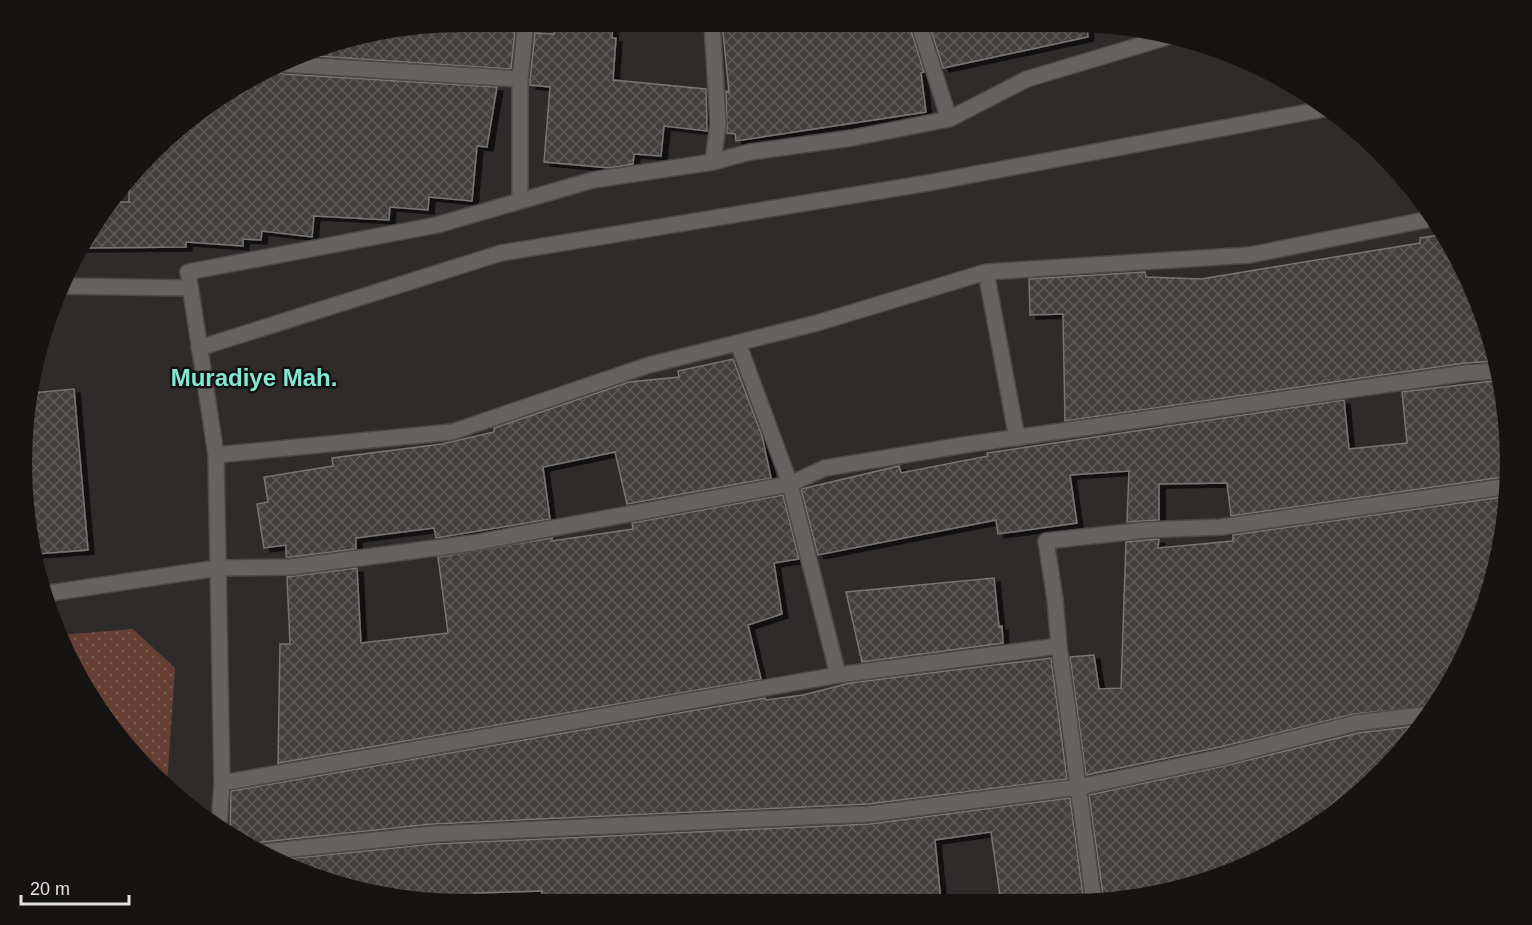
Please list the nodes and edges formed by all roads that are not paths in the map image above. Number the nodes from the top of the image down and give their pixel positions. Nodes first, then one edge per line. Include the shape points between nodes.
1 (525, 32) edge
2 (713, 32) edge
3 (922, 32) edge
4 (1156, 40) edge
5 (296, 65) edge
6 (520, 80) junction
7 (1318, 110) edge
8 (949, 119) junction
9 (713, 162) junction
10 (520, 201) junction
11 (1426, 220) edge
12 (986, 272) junction
13 (69, 286) edge
14 (190, 288) junction
15 (738, 343) junction
16 (200, 348) junction
17 (1491, 372) edge
18 (1017, 438) junction
19 (216, 455) junction
20 (790, 484) junction
21 (1500, 487) edge
22 (218, 568) junction
23 (52, 593) edge
24 (1059, 646) junction
25 (838, 675) junction
26 (1418, 716) edge
27 (222, 783) junction
28 (1079, 787) junction
29 (220, 818) edge
30 (275, 851) edge
31 (1093, 893) edge

1 - 6 street
2 - 9 street via 718,124
3 - 8 street
4 - 8 street via 1027,79
5 - 6 street
6 - 10 street
7 - 16 street via 928,183 501,253
8 - 9 street via 750,152
9 - 10 street via 594,180
10 - 14 street via 437,225 188,272
11 - 12 street via 1250,255
12 - 15 street
12 - 18 street
13 - 14 street
14 - 16 street
15 - 19 street via 650,365 452,432
15 - 20 street
16 - 19 street
17 - 18 street
18 - 20 street via 825,468
19 - 22 street
20 - 22 street via 473,543 291,567
20 - 25 street
21 - 24 street via 1221,527 1146,530 1046,542
22 - 23 street
22 - 27 street
24 - 25 street
24 - 28 street
25 - 27 street
26 - 28 street via 1356,723
27 - 29 street
28 - 30 street via 869,814 433,834
28 - 31 street

